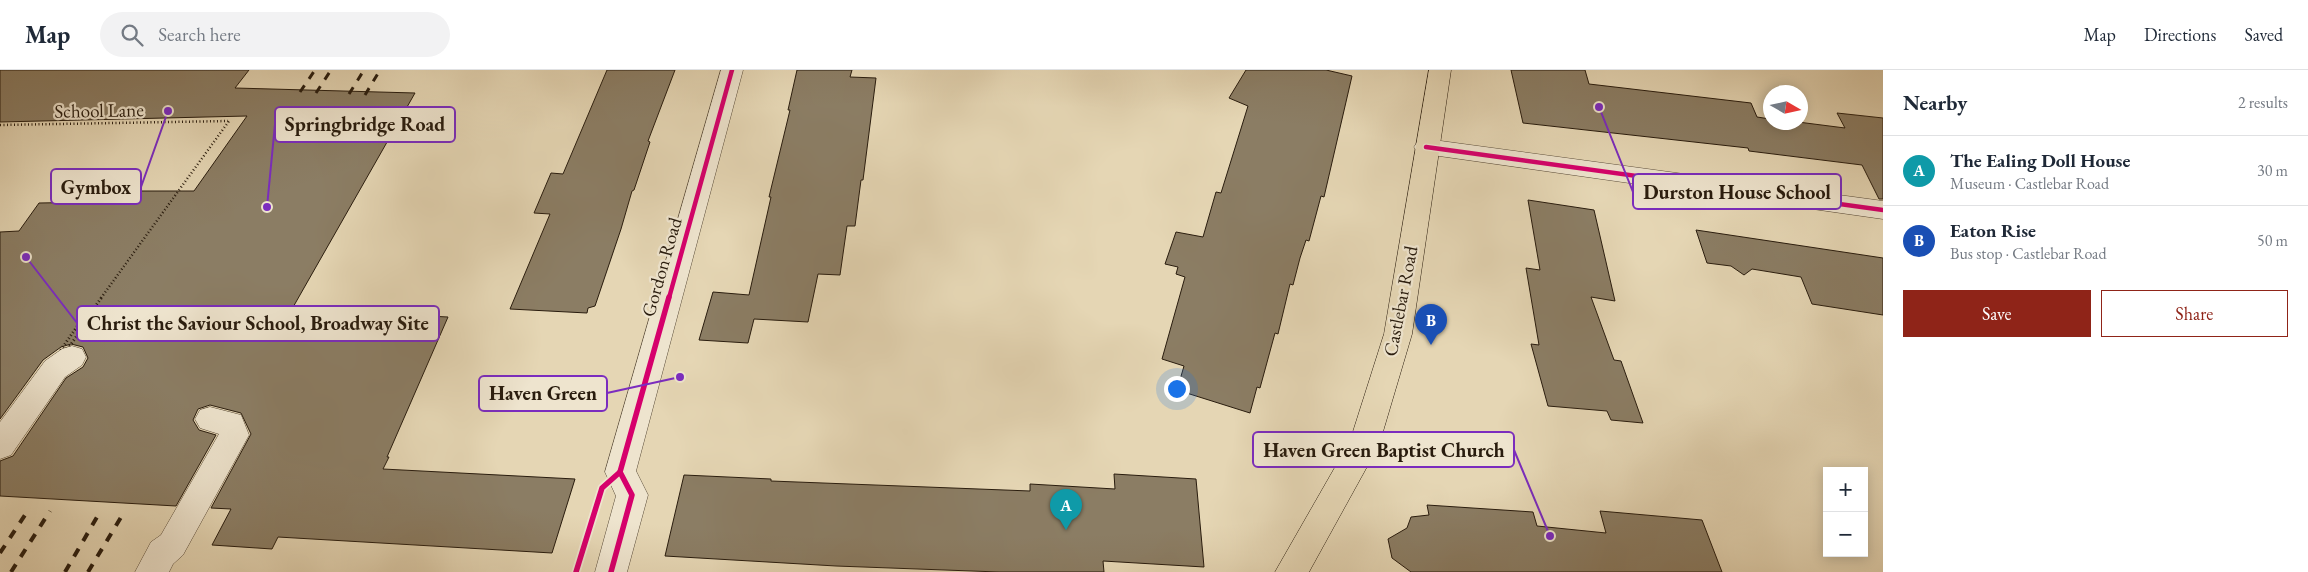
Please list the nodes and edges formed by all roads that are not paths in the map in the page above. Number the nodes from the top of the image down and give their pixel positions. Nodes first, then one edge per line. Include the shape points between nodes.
1 (732, 70) edge
2 (1440, 70) edge
3 (1426, 147) junction
4 (1883, 210) edge
5 (64, 358) road end
6 (210, 419) dead end
7 (0, 446) edge
8 (168, 559) edge
9 (151, 572) edge
10 (611, 572) edge
11 (1291, 572) edge

1 - 10 street, Gordon Road via 620,472 632,495
2 - 3 main road, Castlebar Road
3 - 4 street
3 - 11 main road, Castlebar Road via 1398,334 1364,445
5 - 7 street
6 - 8 street via 230,424 234,434
8 - 9 street via 162,554

